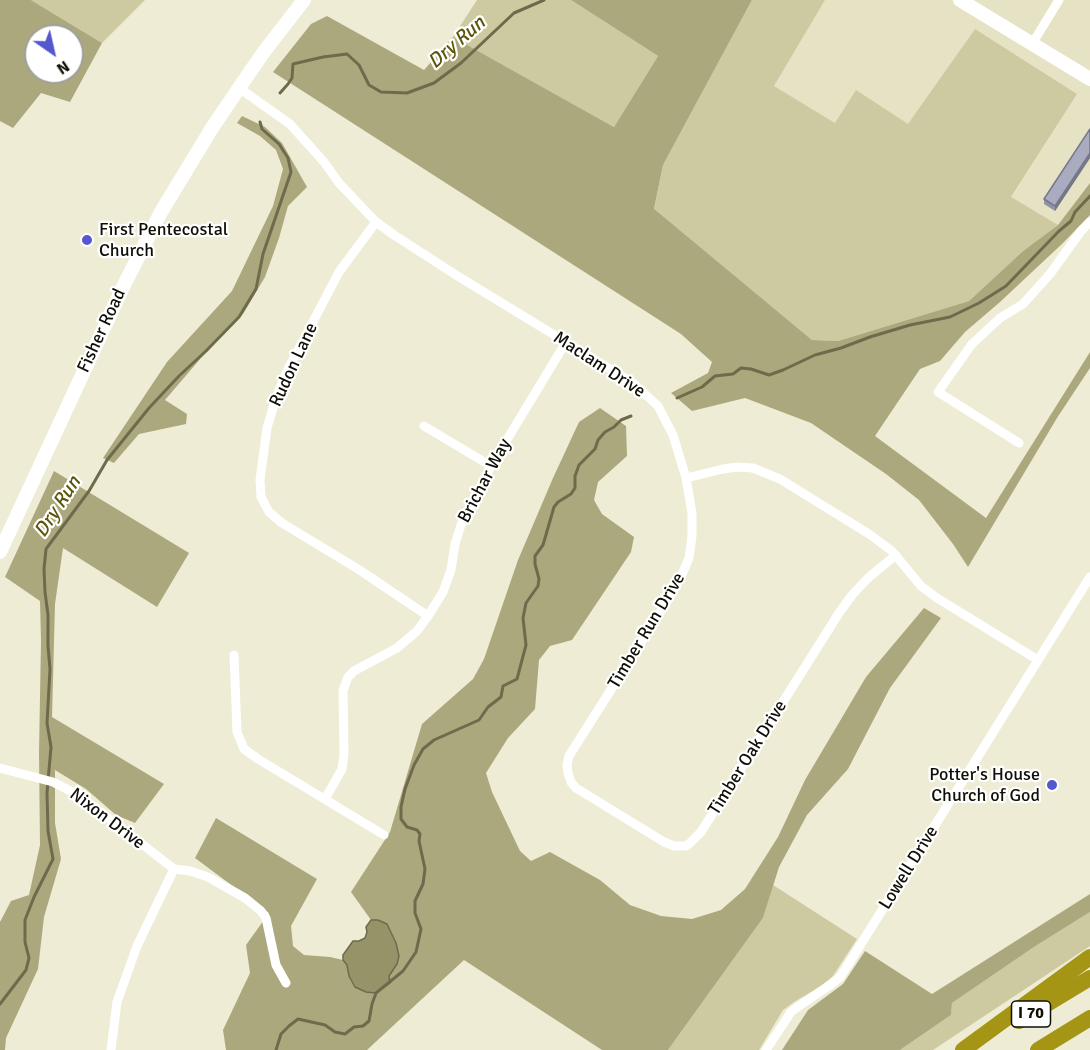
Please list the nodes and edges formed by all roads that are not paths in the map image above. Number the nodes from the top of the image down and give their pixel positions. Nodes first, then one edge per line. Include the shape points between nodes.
1 (304, 0) edge
2 (960, 0) edge
3 (1059, 0) edge
4 (1032, 44) junction
5 (1090, 79) edge
6 (239, 88) junction
7 (376, 222) junction
8 (1090, 222) edge
9 (566, 342) junction
10 (424, 426) dead end
11 (1019, 443) dead end
12 (490, 466) junction
13 (686, 478) junction
14 (0, 552) edge
15 (896, 555) junction
16 (1090, 577) edge
17 (428, 616) junction
18 (234, 655) dead end
19 (1038, 660) junction
20 (0, 768) edge
21 (568, 773) joint
22 (325, 799) junction
23 (384, 835) dead end
24 (174, 869) junction
25 (1090, 957) edge
26 (1090, 978) edge
27 (286, 983) dead end
28 (1090, 1018) edge
29 (111, 1050) edge
30 (766, 1050) edge
31 (963, 1050) edge
32 (972, 1050) edge
33 (1038, 1050) edge

1 - 6 main road, Fisher Road
2 - 4 main road
3 - 4 street
4 - 5 main road
6 - 7 street, Maclam Drive via 290,124
6 - 14 main road, Fisher Road via 161,212
7 - 9 street, Maclam Drive
7 - 17 street, Rudon Lane via 339,272 278,392 267,428 261,497 269,512 282,523
8 - 11 street via 1023,304 1000,318 972,344 938,392
9 - 12 street, Brichar Way
9 - 13 street, Maclam Drive via 633,383 658,405 673,435
10 - 12 street
12 - 17 street, Brichar Way via 461,525 443,592
13 - 15 street via 737,467 767,473 869,534
13 - 21 street, Timber Run Drive via 692,513 689,558 669,598 569,756
15 - 19 street via 921,586 937,598
15 - 21 street, Timber Oak Drive via 867,578 839,613 702,832 686,846 664,842 576,788
16 - 19 street, Lowell Drive
17 - 22 street, Brichar Way via 397,648 348,677 343,691 342,769
18 - 22 street via 237,732 244,749
19 - 30 street, Lowell Drive via 841,976 791,1012
20 - 24 street, Nixon Drive via 48,781 80,796
22 - 23 street
24 - 27 street via 208,877 261,911 276,966
24 - 29 street via 137,946 117,1002
25 - 31 highway
26 - 32 highway, I 70
28 - 33 highway, I 70

